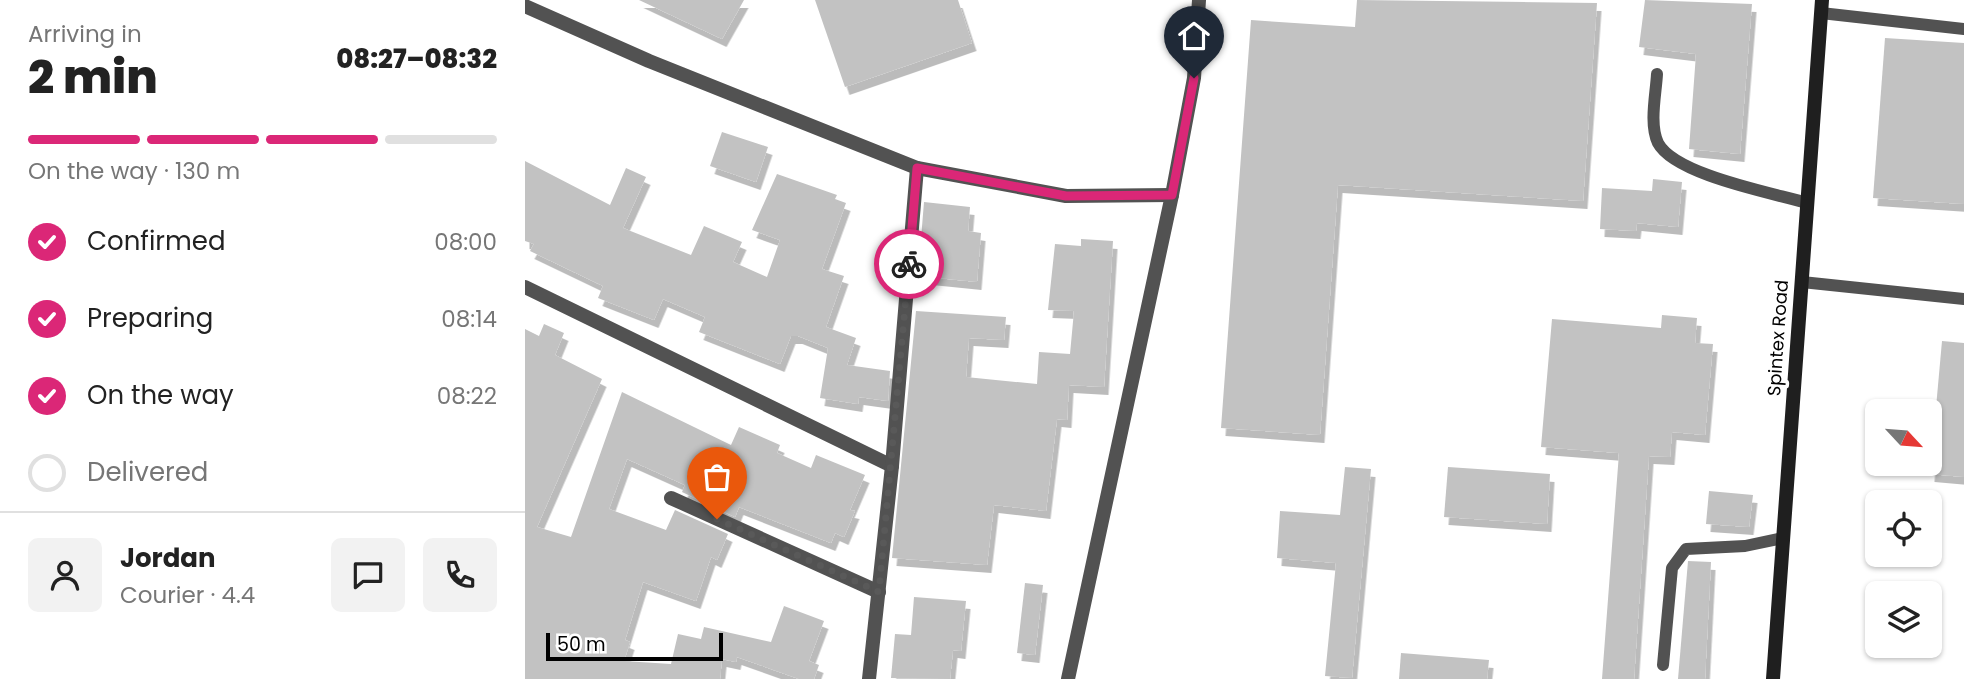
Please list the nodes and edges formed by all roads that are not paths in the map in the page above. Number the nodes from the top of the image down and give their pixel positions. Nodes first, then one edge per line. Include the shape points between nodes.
1 (1199, 0) edge
2 (525, 6) edge
3 (1821, 6) edge
4 (1964, 29) edge
5 (1657, 74) dead end
6 (917, 168) junction
7 (1172, 195) junction
8 (1807, 203) junction
9 (1801, 282) junction
10 (525, 287) edge
11 (1964, 299) edge
12 (892, 466) junction
13 (671, 498) dead end
14 (1783, 538) junction
15 (879, 592) junction
16 (1663, 664) dead end
17 (869, 679) edge
18 (1068, 679) edge
19 (1773, 679) edge

1 - 7 street via 1194,78
2 - 6 street
3 - 4 lane
3 - 8 main road, Spintex Road
5 - 8 lane via 1654,125 1659,144 1676,160 1702,173
6 - 7 street via 1066,196
6 - 12 street
7 - 18 street
8 - 9 main road, Spintex Road
9 - 11 lane
9 - 14 main road, Spintex Road
10 - 12 street
12 - 15 street
13 - 15 street
14 - 16 lane via 1745,546 1686,549 1678,557 1669,588
14 - 19 main road, Spintex Road
15 - 17 street

